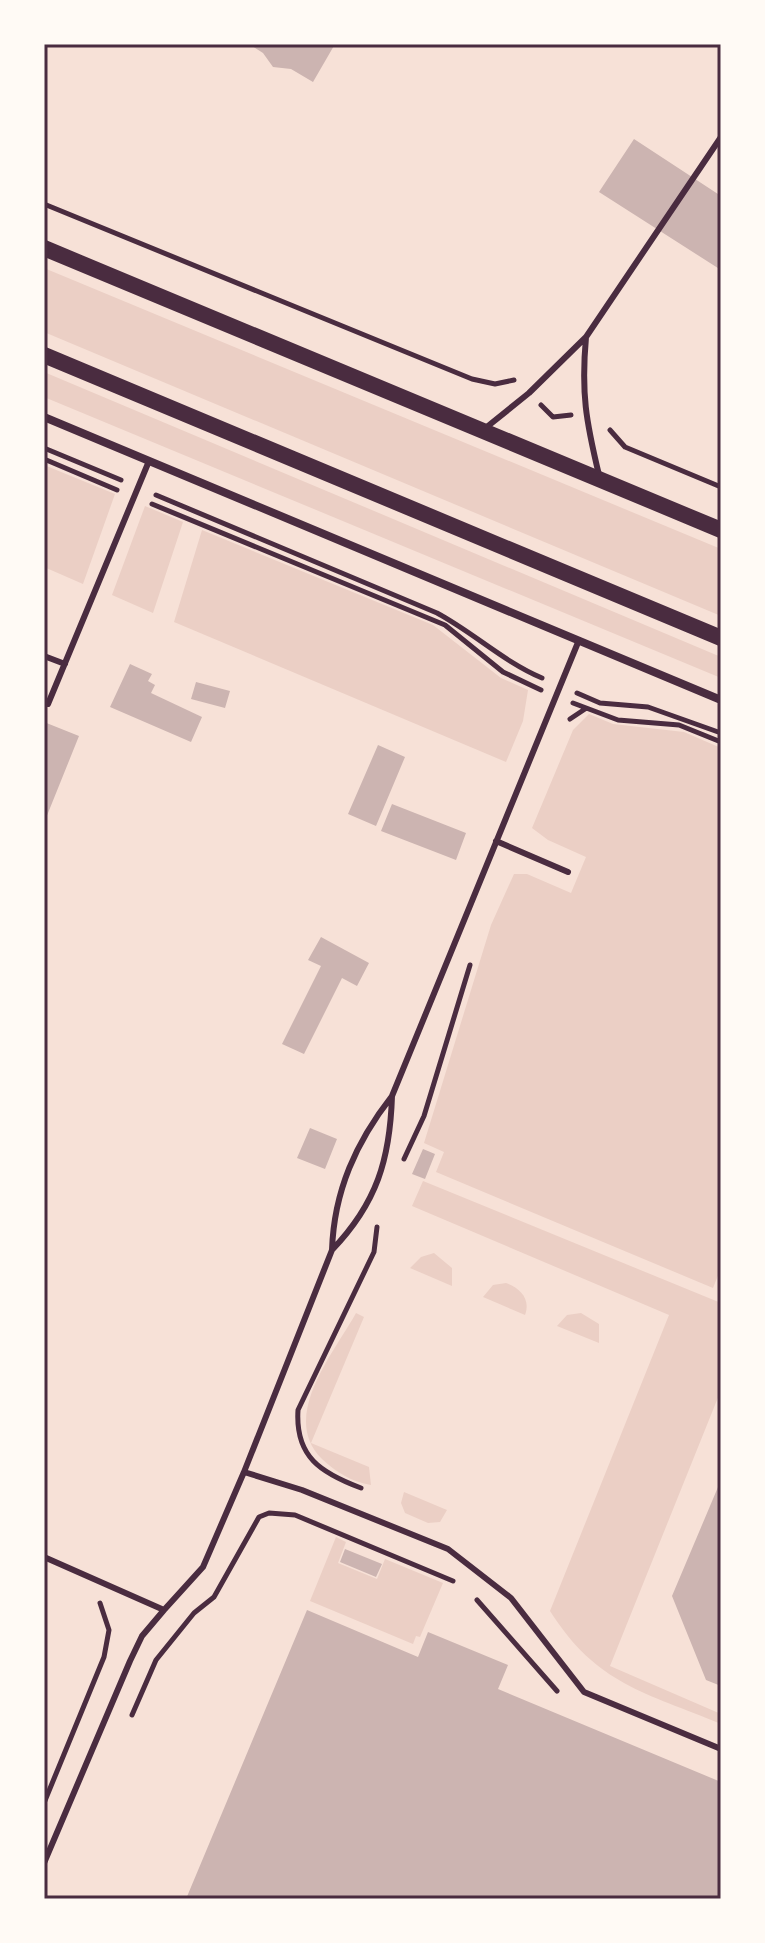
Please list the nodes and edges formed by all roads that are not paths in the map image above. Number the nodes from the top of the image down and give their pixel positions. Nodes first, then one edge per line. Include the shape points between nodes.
1 (721, 137) edge
2 (44, 248) edge
3 (586, 337) junction
4 (44, 355) edge
5 (44, 417) edge
6 (481, 431) junction
7 (149, 461) junction
8 (600, 480) junction
9 (721, 530) edge
10 (721, 638) edge
11 (579, 640) junction
12 (44, 656) edge
13 (65, 664) junction
14 (721, 700) edge
15 (48, 704) dead end
16 (496, 841) junction
17 (568, 872) dead end
18 (392, 1096) junction
19 (332, 1250) junction
20 (244, 1472) junction
21 (44, 1557) edge
22 (164, 1610) junction
23 (721, 1749) edge
24 (44, 1863) edge

1 - 3 lane
2 - 6 main road
3 - 6 lane
3 - 8 lane via 581,385
4 - 10 main road
5 - 7 street
6 - 8 main road
7 - 11 street
7 - 13 lane
8 - 9 main road
11 - 14 street
11 - 16 lane
12 - 13 lane
13 - 15 lane
16 - 17 lane
16 - 18 lane
18 - 19 lane via 369,1126 341,1188
18 - 19 lane via 386,1160 358,1223
19 - 20 lane
20 - 22 lane via 203,1567
20 - 23 lane via 448,1549 511,1598 584,1692
21 - 22 lane
22 - 24 lane via 130,1661

